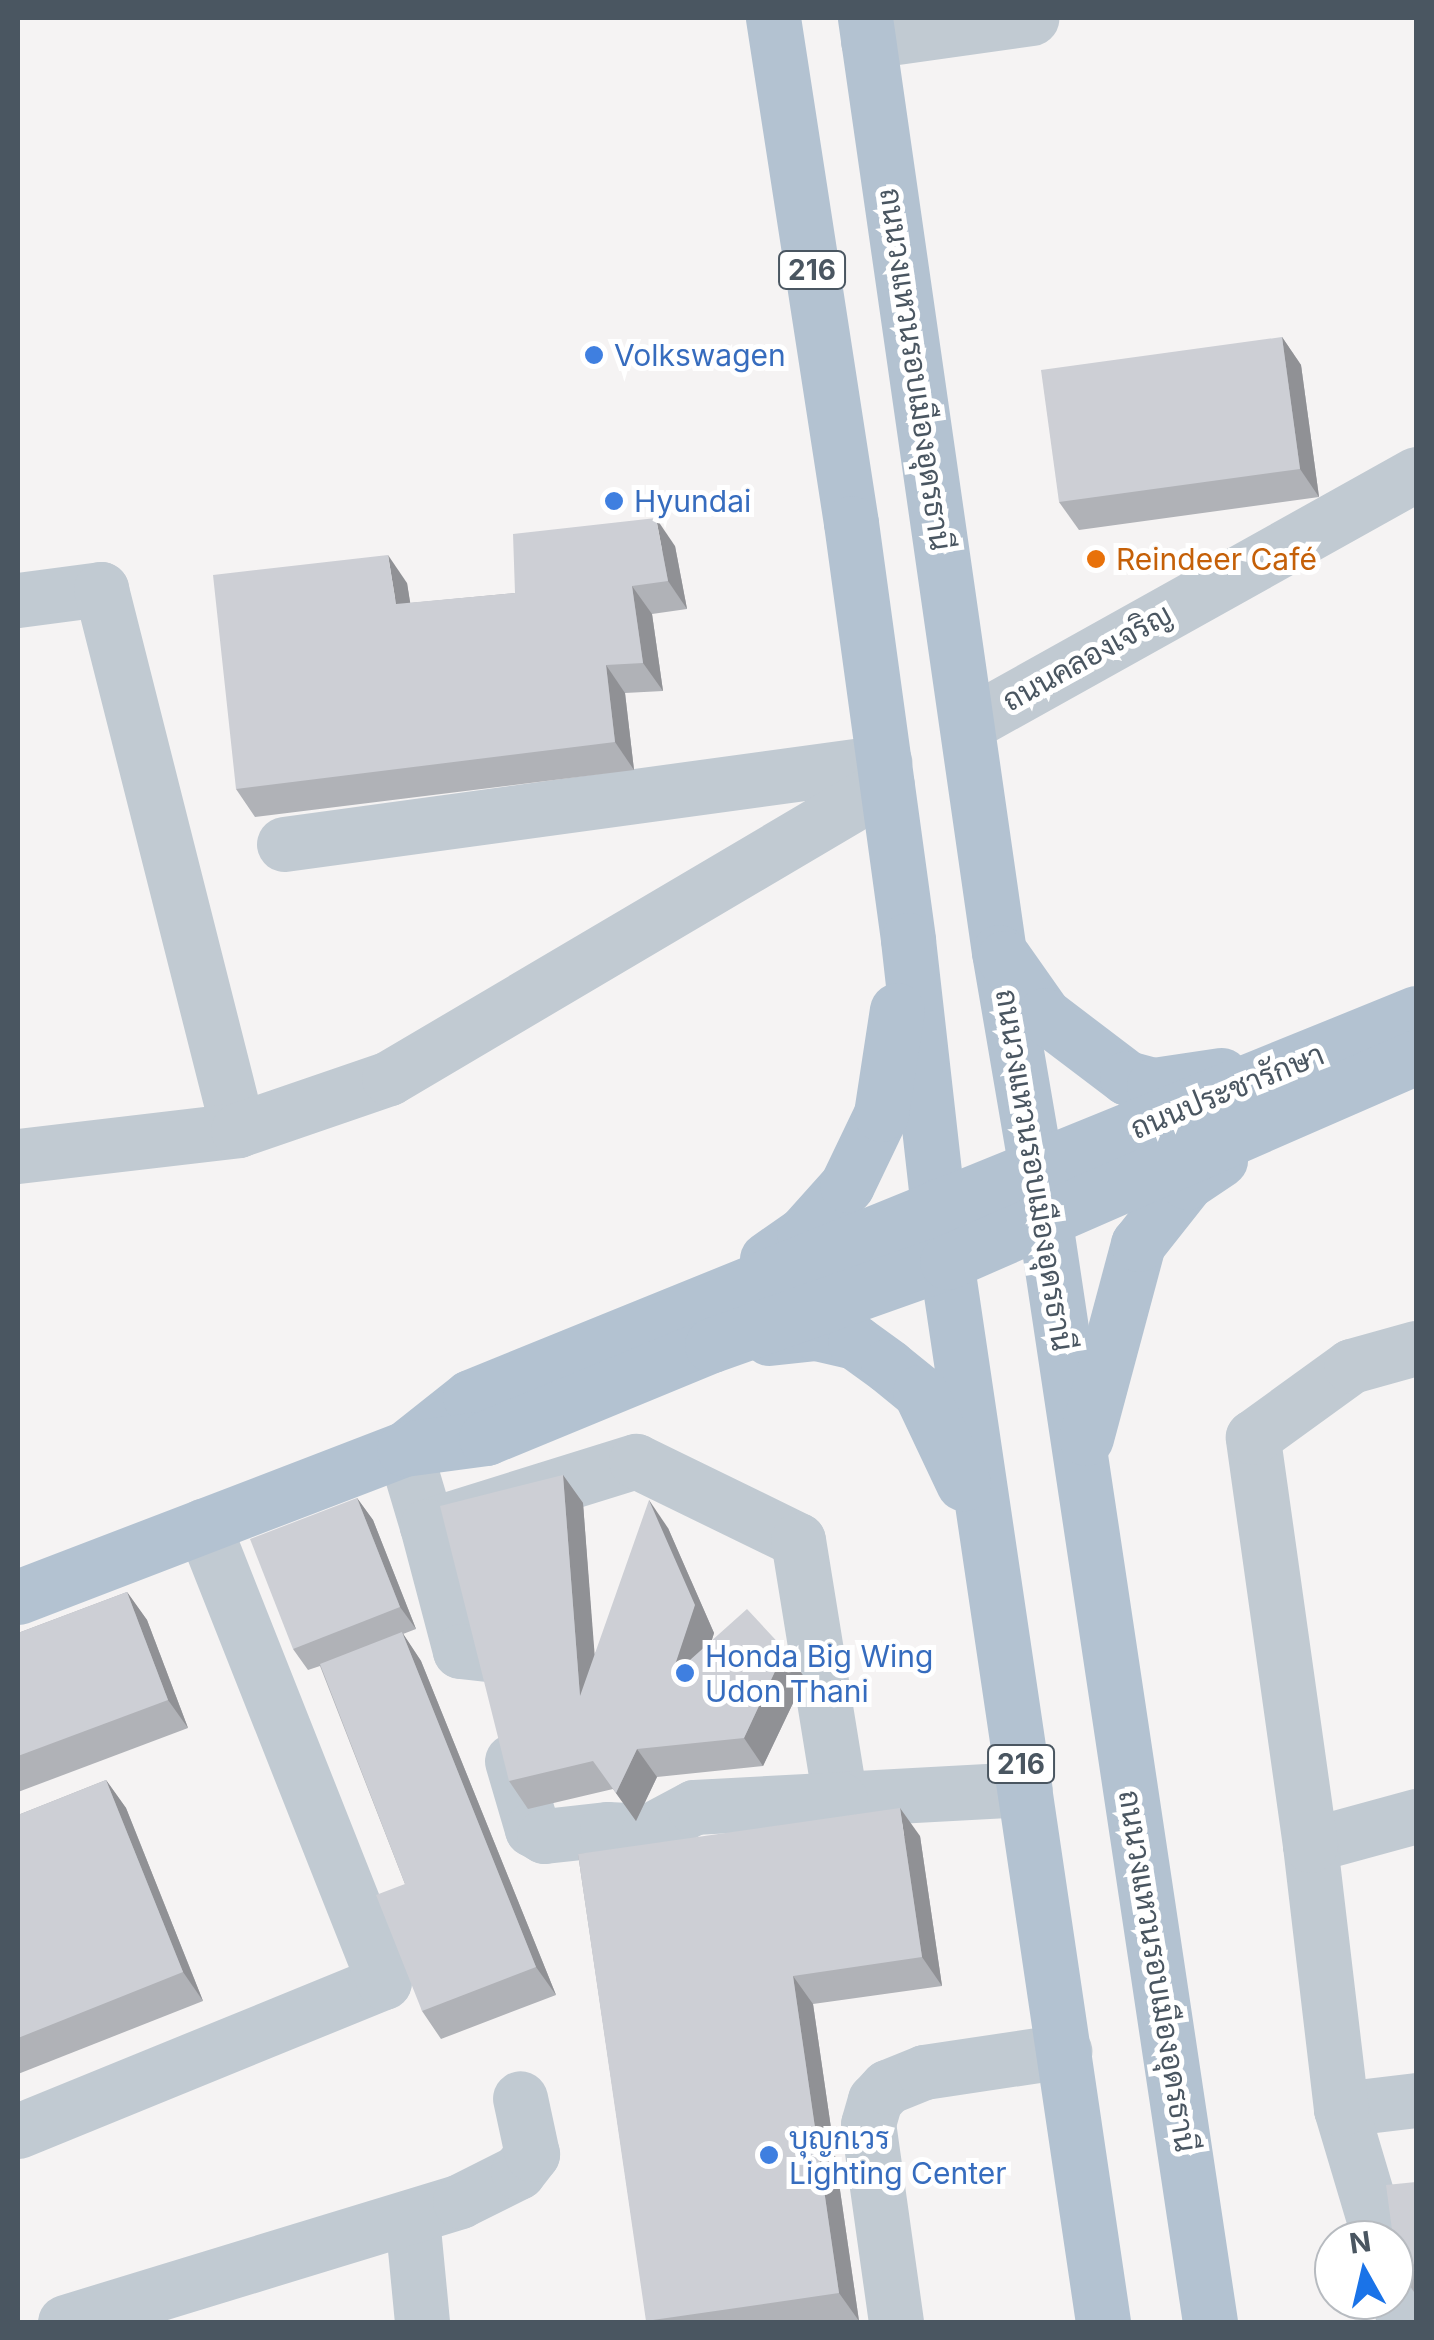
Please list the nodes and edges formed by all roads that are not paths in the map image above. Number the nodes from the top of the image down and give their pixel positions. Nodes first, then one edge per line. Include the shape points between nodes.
1 (773, 18) edge
2 (1031, 18) edge
3 (867, 29) edge
4 (1416, 474) edge
5 (18, 600) edge
6 (968, 724) junction
7 (886, 773) junction
8 (284, 844) dead end
9 (908, 940) junction
10 (999, 952) junction
11 (1416, 1012) edge
12 (1416, 1057) edge
13 (1292, 1088) junction
14 (238, 1130) junction
15 (18, 1156) edge
16 (1036, 1167) junction
17 (938, 1206) junction
18 (1045, 1222) junction
19 (947, 1262) junction
20 (710, 1323) junction
21 (1416, 1348) edge
22 (404, 1448) junction
23 (1080, 1460) junction
24 (203, 1526) junction
25 (427, 1526) junction
26 (988, 1535) junction
27 (18, 1597) edge
28 (489, 1654) edge
29 (512, 1761) edge
30 (1025, 1789) junction
31 (840, 1799) junction
32 (1416, 1816) edge
33 (1310, 1845) junction
34 (1064, 2050) junction
35 (520, 2098) dead end
36 (1416, 2100) edge
37 (1341, 2109) junction
38 (18, 2131) edge
39 (412, 2218) junction
40 (1374, 2220) edge
41 (65, 2322) edge
42 (422, 2322) edge
43 (896, 2322) edge
44 (1103, 2322) edge
45 (1210, 2322) edge

1 - 7 main road, 216
2 - 3 street
3 - 6 main road, ถนนวงแหวนรอบเมืองอุดรธานี
4 - 6 street, ถนนคลองเจริญ
5 - 14 street via 101,590
6 - 10 main road, ถนนวงแหวนรอบเมืองอุดรธานี
7 - 8 street
7 - 9 main road, 216
7 - 14 street via 389,1078
9 - 17 main road, 216
9 - 20 main road via 881,1114 847,1184
10 - 13 main road via 1044,1014 1127,1078 1154,1085
10 - 16 main road, ถนนวงแหวนรอบเมืองอุดรธานี
11 - 13 main road, ถนนประชารักษา
12 - 13 main road, ถนนประชารักษา
13 - 16 main road, ถนนประชารักษา
13 - 18 main road, ถนนประชารักษา
13 - 23 main road via 1186,1182 1138,1244
14 - 15 street
16 - 17 main road, ถนนประชารักษา
16 - 18 main road, ถนนวงแหวนรอบเมืองอุดรธานี
17 - 19 main road, 216
17 - 20 main road, ถนนประชารักษา
18 - 19 main road, ถนนประชารักษา
18 - 23 main road, ถนนวงแหวนรอบเมืองอุดรธานี
19 - 20 main road, ถนนประชารักษา
19 - 26 main road, 216
20 - 22 main road via 486,1438
20 - 26 main road via 855,1342 920,1392
21 - 33 street via 1351,1366 1253,1437
22 - 24 main road
22 - 25 street
23 - 45 main road, ถนนวงแหวนรอบเมืองอุดรธานี
24 - 27 main road
24 - 38 street via 384,1982
25 - 28 street via 460,1651
25 - 31 street via 636,1461 798,1540
26 - 30 main road, 216
29 - 31 street via 532,1830 544,1836 649,1831 694,1806
30 - 31 street
30 - 34 main road, 216
32 - 33 street
33 - 37 street
34 - 43 street via 924,2072 886,2087 875,2100 868,2124
34 - 44 main road, 216
35 - 39 street via 532,2154 518,2172
36 - 37 street
37 - 40 street
39 - 41 street
39 - 42 street

